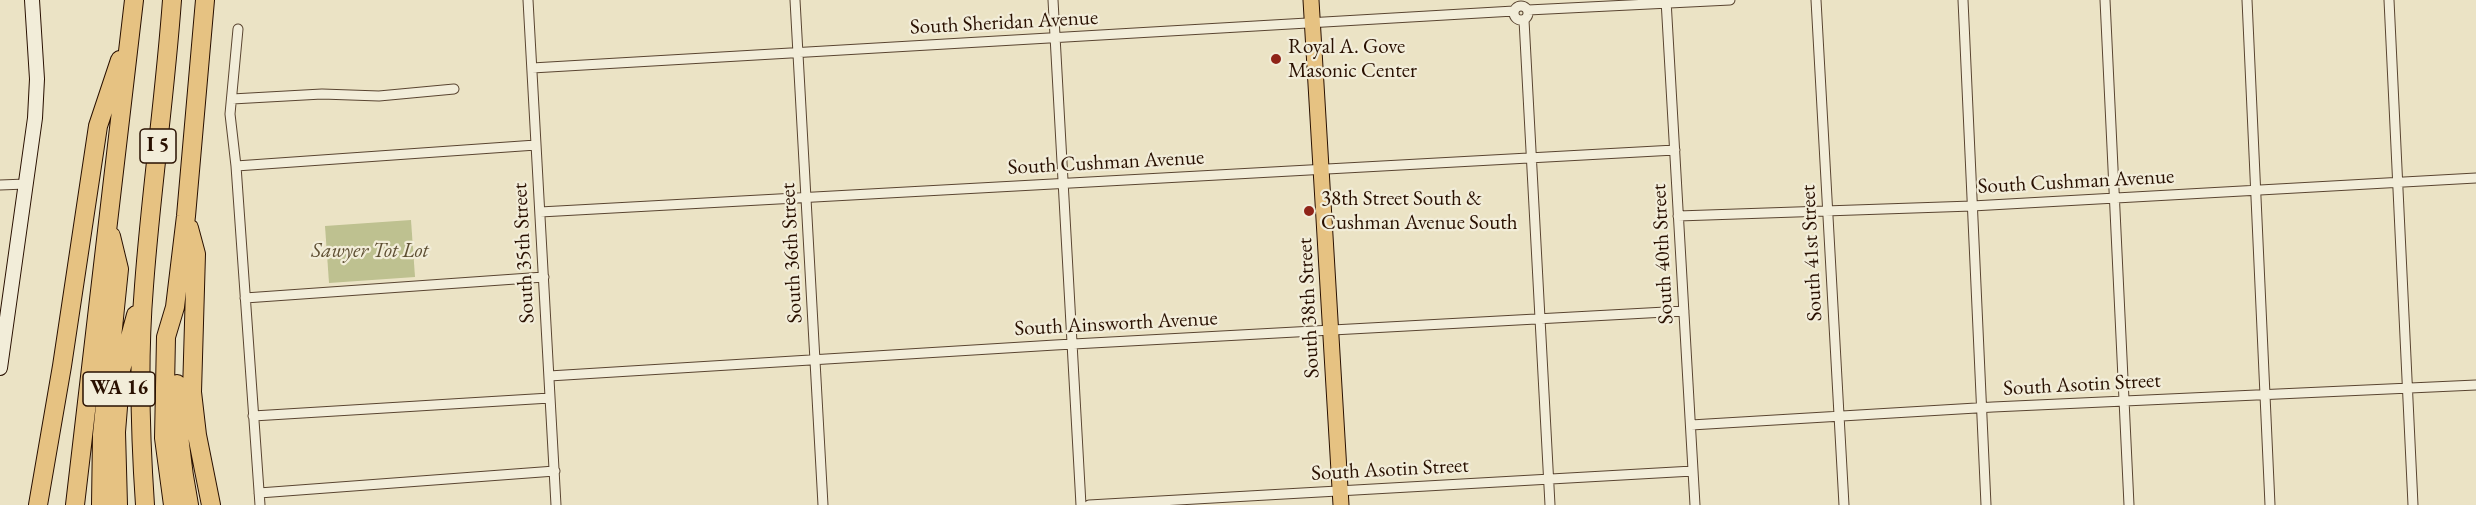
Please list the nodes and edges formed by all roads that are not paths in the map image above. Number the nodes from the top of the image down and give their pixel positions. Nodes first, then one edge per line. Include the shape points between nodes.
1 (32, 0) edge
2 (528, 0) edge
3 (795, 0) edge
4 (1053, 0) edge
5 (1311, 0) edge
6 (1730, 0) edge
7 (1816, 0) edge
8 (1963, 0) edge
9 (2105, 0) edge
10 (2247, 0) edge
11 (2389, 0) edge
12 (172, 2) edge
13 (205, 2) edge
14 (1666, 2) edge
15 (1522, 7) edge
16 (134, 9) edge
17 (1313, 24) junction
18 (238, 28) dead end
19 (1055, 39) junction
20 (798, 53) junction
21 (532, 68) junction
22 (454, 89) dead end
23 (231, 99) junction
24 (536, 145) junction
25 (1674, 150) junction
26 (1531, 157) junction
27 (236, 166) junction
28 (1321, 169) junction
29 (2476, 178) edge
30 (2397, 182) junction
31 (1064, 183) junction
32 (26, 184) junction
33 (0, 185) edge
34 (2254, 190) junction
35 (2113, 197) junction
36 (807, 198) junction
37 (1972, 206) junction
38 (1828, 211) junction
39 (540, 212) junction
40 (186, 216) junction
41 (1678, 216) junction
42 (108, 226) junction
43 (544, 277) junction
44 (144, 287) junction
45 (245, 298) junction
46 (175, 307) junction
47 (1684, 311) junction
48 (4, 315) edge
49 (1540, 319) junction
50 (1331, 331) junction
51 (1072, 344) junction
52 (816, 359) junction
53 (0, 368) edge
54 (549, 376) junction
55 (2476, 385) edge
56 (2408, 387) junction
57 (2265, 394) junction
58 (550, 398) junction
59 (2124, 400) junction
60 (1981, 408) junction
61 (254, 416) junction
62 (1840, 416) junction
63 (1691, 424) junction
64 (555, 471) junction
65 (1693, 471) junction
66 (1549, 479) junction
67 (259, 493) junction
68 (1341, 498) edge
69 (38, 505) edge
70 (73, 505) edge
71 (101, 505) edge
72 (118, 505) edge
73 (145, 505) edge
74 (173, 505) edge
75 (189, 505) edge
76 (211, 505) edge
77 (260, 505) edge
78 (556, 505) edge
79 (823, 505) edge
80 (1081, 505) edge
81 (1089, 505) edge
82 (1550, 505) edge
83 (1695, 505) edge
84 (1844, 505) edge
85 (1986, 505) edge
86 (2129, 505) edge
87 (2270, 505) edge
88 (2413, 505) edge

1 - 32 main road via 37,78
2 - 21 street, South 35th Street
3 - 20 street, South 36th Street
4 - 19 street
5 - 17 main road, South 38th Street
6 - 14 street, South Sheridan Avenue
7 - 38 street, South 41st Street
8 - 37 street
9 - 35 street
10 - 34 street
11 - 30 street
12 - 44 highway, I 5
13 - 40 highway
14 - 15 street, South Sheridan Avenue
14 - 25 street, South 40th Street
15 - 17 street, South Sheridan Avenue
15 - 26 street via 1527,17 1524,20
16 - 42 highway, I 5
16 - 69 highway via 98,126
17 - 19 street, South Sheridan Avenue
17 - 28 main road, South 38th Street
18 - 23 street
19 - 20 street, South Sheridan Avenue
19 - 31 street
20 - 21 street, South Sheridan Avenue
20 - 36 street, South 36th Street
21 - 24 street, South 35th Street
22 - 23 street via 379,96 322,94
23 - 27 street
24 - 27 street
24 - 39 street, South 35th Street
25 - 26 street, South Cushman Avenue
25 - 41 street, South 40th Street
26 - 28 street, South Cushman Avenue
26 - 49 street
27 - 45 street
28 - 31 street, South Cushman Avenue
28 - 50 main road, South 38th Street
29 - 30 street, South Cushman Avenue
30 - 34 street, South Cushman Avenue
30 - 56 street
31 - 36 street, South Cushman Avenue
31 - 51 street
32 - 33 street
32 - 48 main road
34 - 35 street, South Cushman Avenue
34 - 57 street
35 - 37 street, South Cushman Avenue
35 - 59 street
36 - 39 street, South Cushman Avenue
36 - 52 street, South 36th Street
37 - 38 street, South Cushman Avenue
37 - 60 street
38 - 41 street, South Cushman Avenue
38 - 62 street, South 41st Street
39 - 43 street, South 35th Street
40 - 46 highway
40 - 76 highway via 196,254 192,392
41 - 47 street, South 40th Street
42 - 70 highway, I 5
42 - 71 highway via 119,269 102,435
43 - 45 street
43 - 54 street, South 35th Street
44 - 72 highway, WA 16 via 121,370 116,432
44 - 73 highway, I 5 via 140,376
45 - 61 street
46 - 74 highway via 166,337 164,438
46 - 75 highway via 177,424
47 - 49 street, South Ainsworth Avenue
47 - 63 street, South 40th Street
48 - 53 main road
49 - 50 street, South Ainsworth Avenue
49 - 66 street
50 - 51 street, South Ainsworth Avenue
50 - 68 main road, South 38th Street
51 - 52 street, South Ainsworth Avenue
51 - 80 street
52 - 54 street, South Ainsworth Avenue
52 - 79 street, South 36th Street
54 - 58 street, South 35th Street
55 - 56 street, South Asotin Street
56 - 57 street, South Asotin Street
56 - 88 street
57 - 59 street, South Asotin Street
57 - 87 street
58 - 61 street
58 - 64 street, South 35th Street
59 - 60 street, South Asotin Street
59 - 86 street
60 - 62 street, South Asotin Street
60 - 85 street
61 - 67 street
62 - 63 street, South Asotin Street
62 - 84 street, South 41st Street
63 - 65 street, South 40th Street
64 - 67 street
64 - 78 street, South 35th Street
65 - 66 street, South Asotin Street
65 - 83 street, South 40th Street
66 - 68 street, South Asotin Street
66 - 82 street
67 - 77 street
68 - 81 street, South Asotin Street

